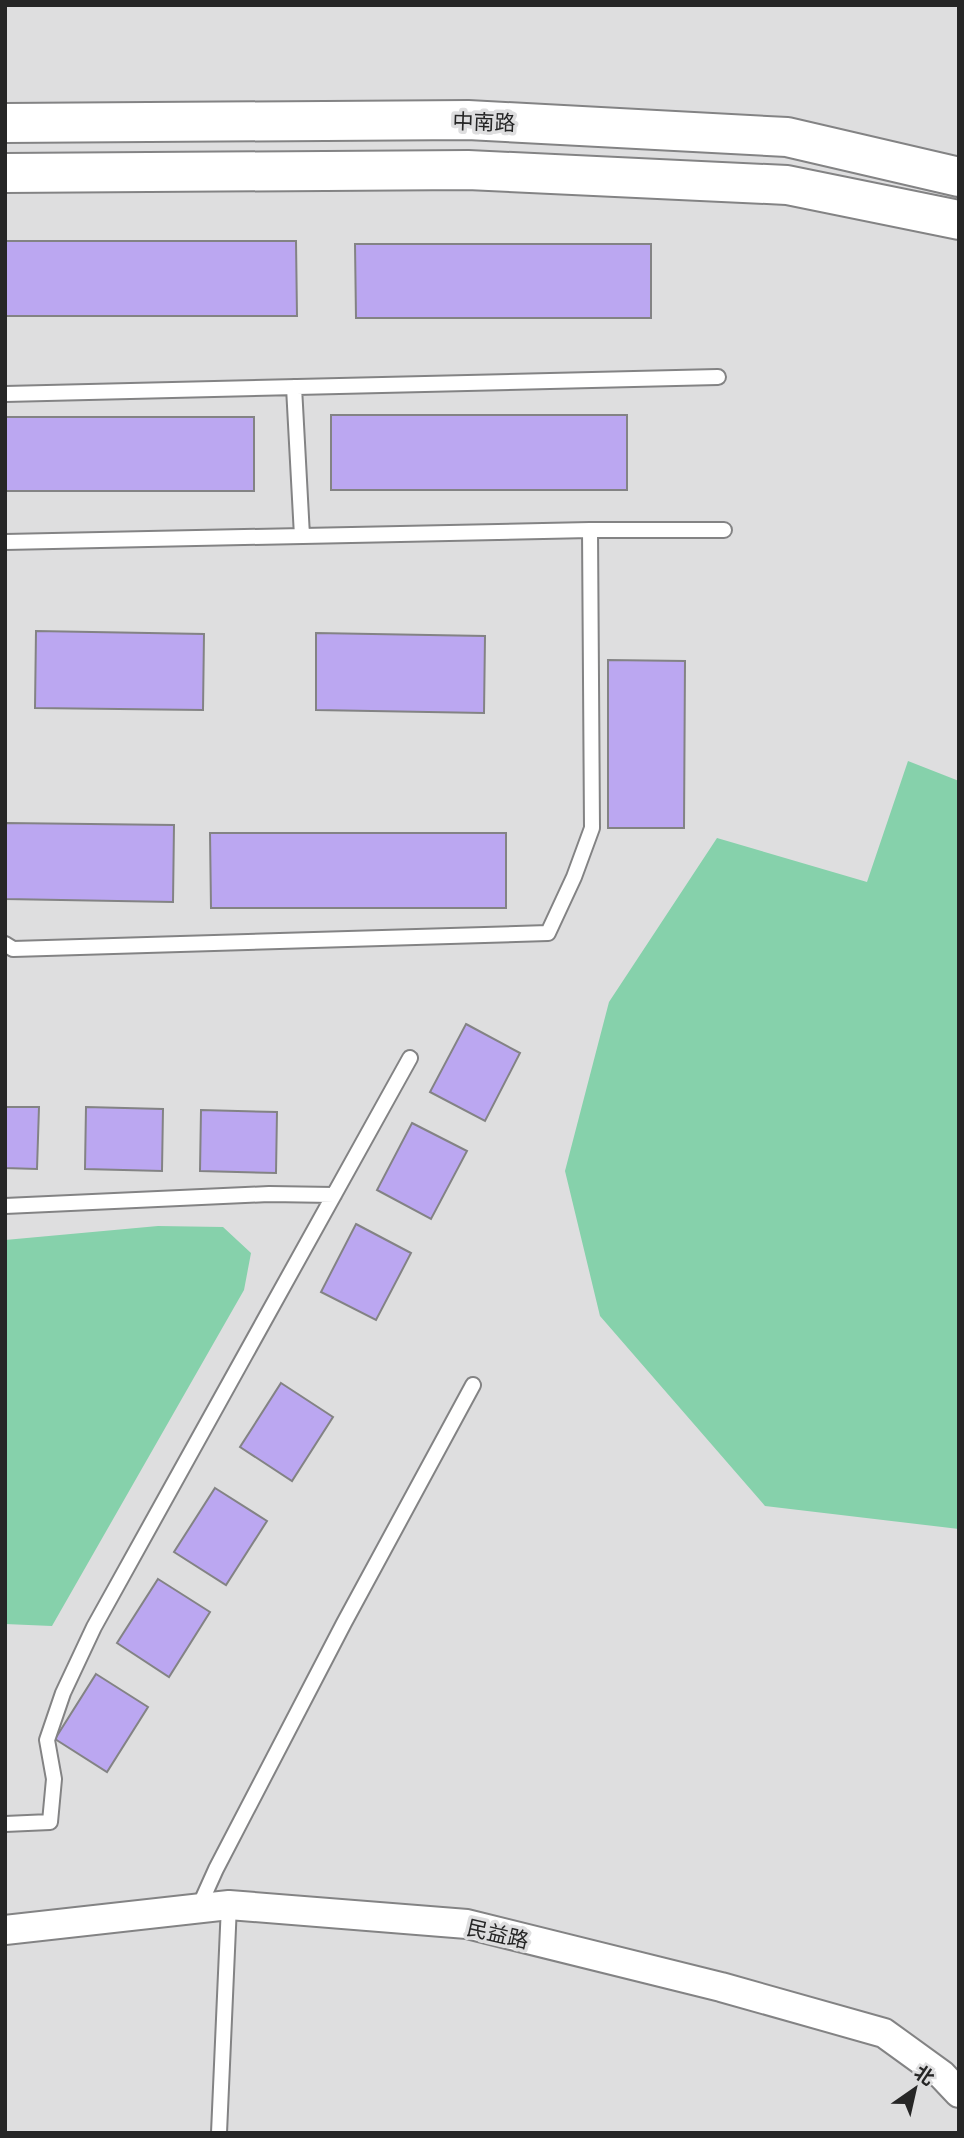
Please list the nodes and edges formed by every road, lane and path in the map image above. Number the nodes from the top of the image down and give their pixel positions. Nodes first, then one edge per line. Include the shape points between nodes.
1 (5, 123) edge
2 (5, 173) edge
3 (959, 177) edge
4 (959, 220) edge
5 (718, 377) dead end
6 (294, 387) junction
7 (5, 394) edge
8 (590, 530) junction
9 (724, 530) dead end
10 (302, 536) junction
11 (5, 541) edge
12 (5, 944) edge
13 (410, 1058) dead end
14 (334, 1195) junction
15 (5, 1206) edge
16 (474, 1385) dead end
17 (5, 1824) edge
18 (229, 1905) junction
19 (198, 1909) junction
20 (5, 1930) edge
21 (959, 2094) edge
22 (219, 2133) edge

1 - 3 main road, 中南路 via 468,120 788,137
2 - 4 main road via 468,170 760,183
5 - 6 lane
6 - 7 lane
6 - 10 lane
8 - 9 lane
8 - 10 lane
8 - 12 lane via 592,828 548,933 13,949
10 - 11 lane
13 - 14 lane
14 - 15 lane
14 - 17 lane via 94,1627 63,1693 47,1740 54,1779 50,1822
16 - 19 lane via 344,1623
18 - 19 street, 民益路
18 - 21 street, 民益路 via 467,1924 721,1987 884,2033
18 - 22 lane
19 - 20 street, 民益路

